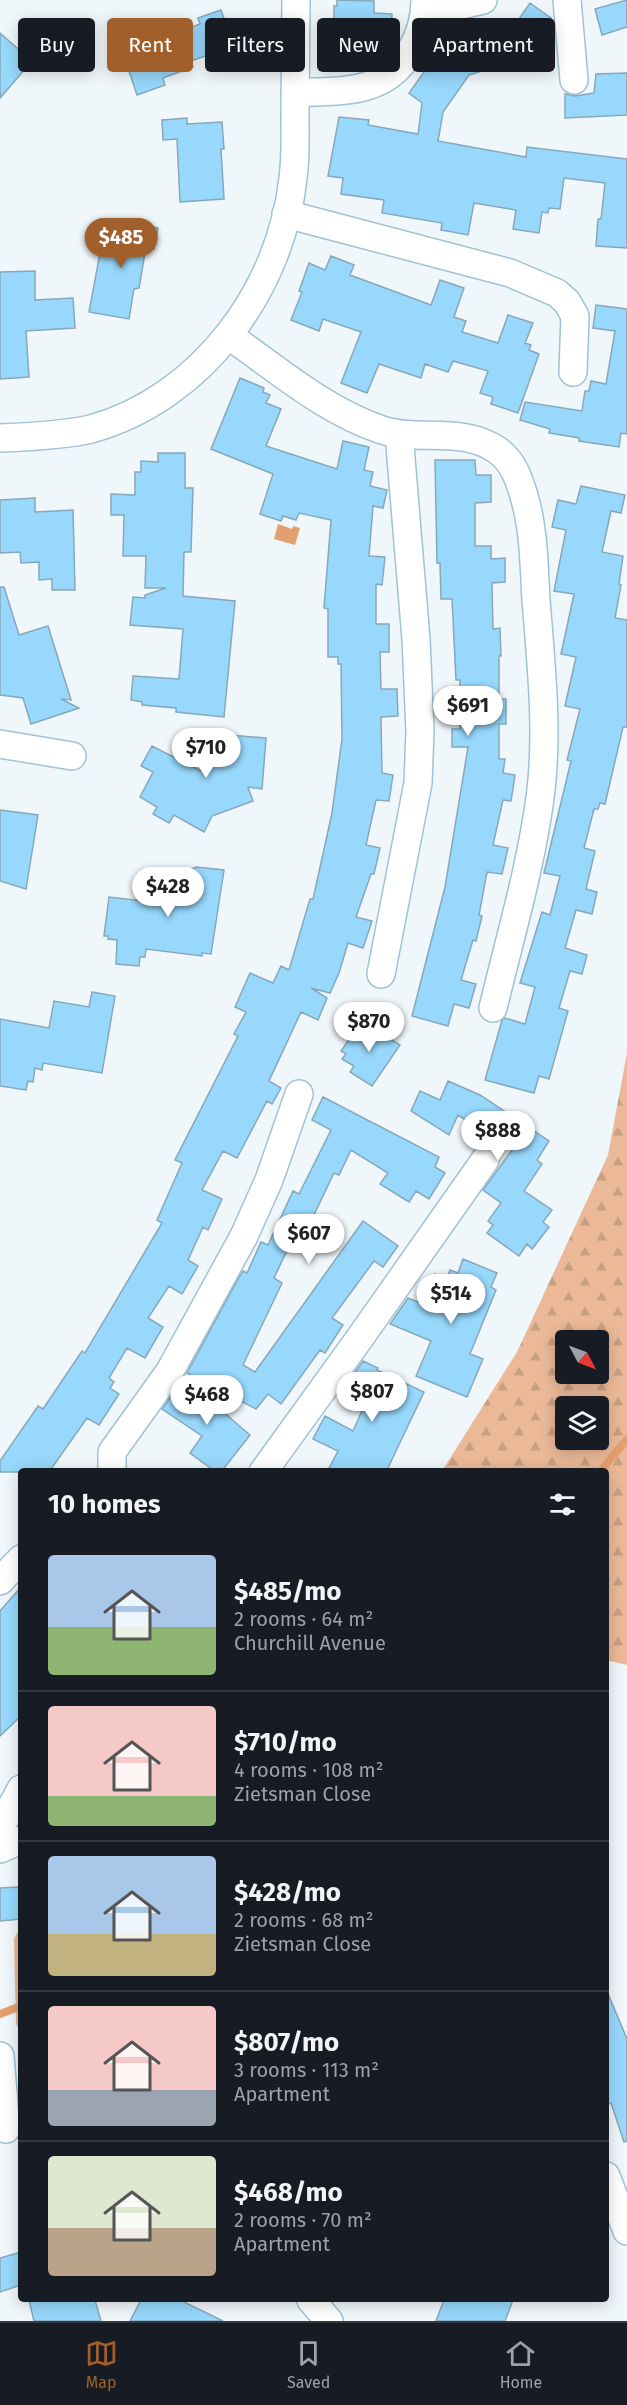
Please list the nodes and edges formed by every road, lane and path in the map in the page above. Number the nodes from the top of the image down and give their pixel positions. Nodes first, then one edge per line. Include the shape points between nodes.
1 (296, 0) edge
2 (483, 0) edge
3 (567, 0) edge
4 (425, 6) edge
5 (574, 80) dead end
6 (295, 93) junction
7 (286, 214) junction
8 (228, 335) junction
9 (573, 372) dead end
10 (399, 434) junction
11 (0, 438) edge
12 (0, 744) edge
13 (72, 756) dead end
14 (381, 974) dead end
15 (493, 1008) dead end
16 (299, 1094) dead end
17 (485, 1160) dead end
18 (106, 1465) edge
19 (266, 1468) edge
20 (18, 1562) edge
21 (0, 1581) edge
22 (18, 1795) edge
23 (0, 1828) edge
24 (18, 1841) edge
25 (0, 1849) edge
26 (0, 2056) edge
27 (9, 2130) edge
28 (609, 2187) edge
29 (618, 2219) edge
30 (313, 2302) edge
31 (329, 2321) edge

1 - 6 street
2 - 4 street
3 - 5 street
4 - 6 street via 420,33 411,51 386,77 370,85
6 - 7 street via 294,177
7 - 8 street via 268,270
7 - 9 street via 510,273 557,293 575,316
8 - 10 street via 328,405 357,421
8 - 11 street via 166,394 128,415 88,429
10 - 14 street via 416,627 420,731 417,793
10 - 15 street via 450,435 483,442 497,450 517,476 531,531 542,668 541,791
12 - 13 street
16 - 18 street via 244,1236 170,1371
17 - 19 street
20 - 21 street
22 - 23 street
24 - 25 street
26 - 27 street
28 - 29 street
30 - 31 street

